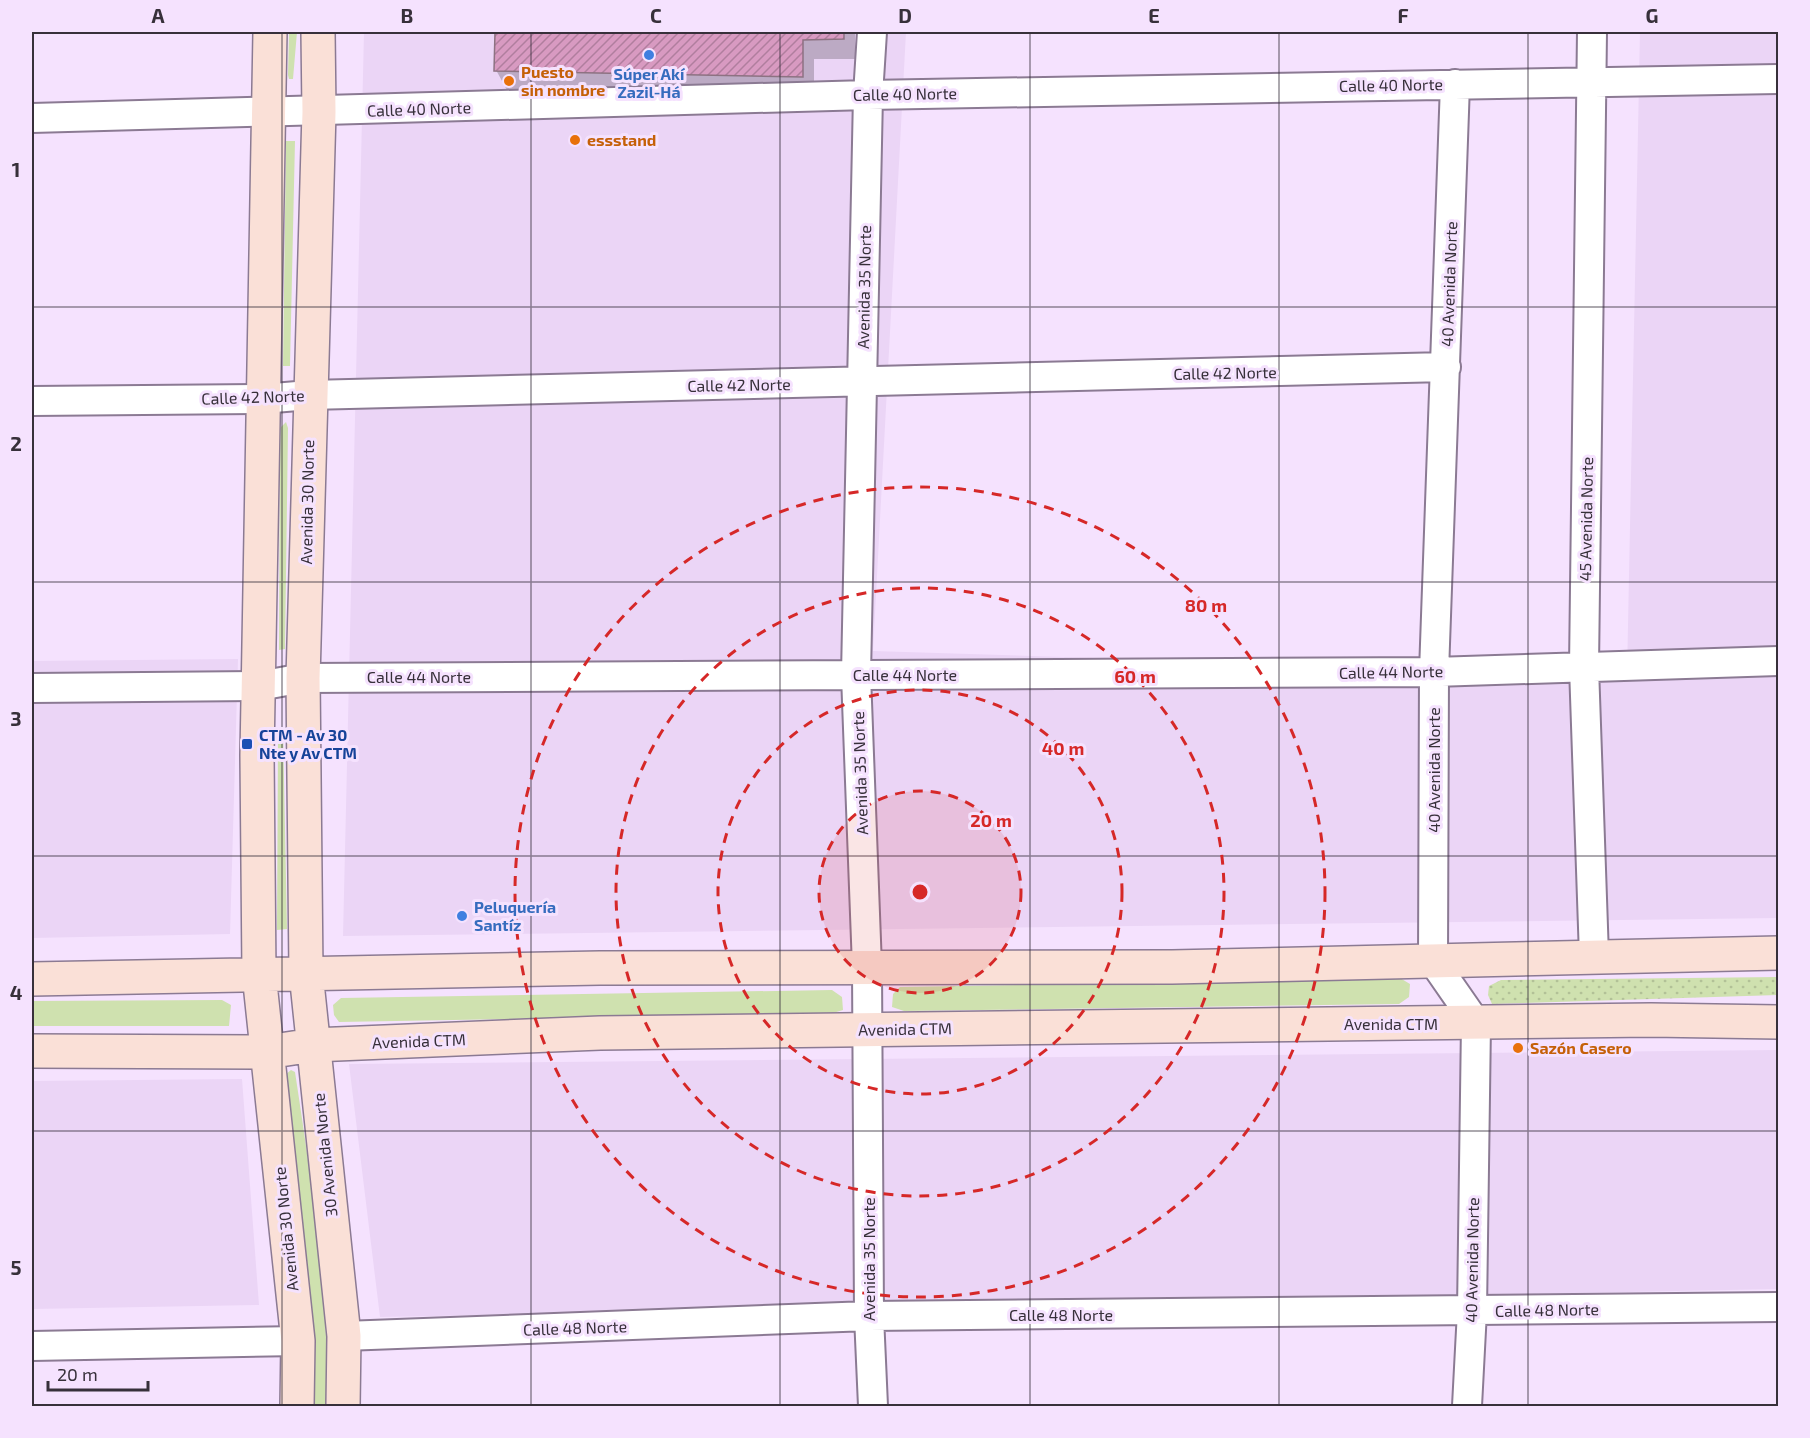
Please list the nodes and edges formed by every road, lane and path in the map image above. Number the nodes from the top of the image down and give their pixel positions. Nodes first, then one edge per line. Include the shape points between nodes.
1 (270, 32) edge
2 (318, 32) edge
3 (872, 32) edge
4 (1592, 32) edge
5 (1779, 79) edge
6 (1591, 82) junction
7 (1455, 84) junction
8 (868, 95) junction
9 (268, 111) junction
10 (319, 112) junction
11 (32, 118) edge
12 (1446, 367) junction
13 (862, 382) junction
14 (309, 394) junction
15 (262, 399) junction
16 (32, 401) edge
17 (1779, 661) edge
18 (1584, 667) junction
19 (1434, 672) junction
20 (856, 675) junction
21 (303, 678) junction
22 (259, 686) junction
23 (32, 688) edge
24 (1779, 953) edge
25 (1594, 956) junction
26 (1433, 962) junction
27 (867, 967) junction
28 (306, 973) junction
29 (259, 974) junction
30 (32, 979) edge
31 (1779, 1022) edge
32 (1476, 1023) junction
33 (867, 1029) junction
34 (313, 1045) junction
35 (32, 1051) edge
36 (267, 1052) junction
37 (1779, 1307) edge
38 (1472, 1311) junction
39 (869, 1316) junction
40 (344, 1336) junction
41 (298, 1341) junction
42 (32, 1346) edge
43 (297, 1407) edge
44 (344, 1407) edge
45 (873, 1407) edge
46 (1467, 1407) edge

1 - 9 main road
2 - 10 main road, Avenida 30 Norte
3 - 8 street, Avenida 35 Norte
4 - 6 street, 45 Avenida Norte
5 - 6 street, Calle 40 Norte
6 - 7 street, Calle 40 Norte
6 - 18 street, 45 Avenida Norte
7 - 8 street, Calle 40 Norte
7 - 12 street, 40 Avenida Norte
8 - 10 street, Calle 40 Norte
8 - 13 street, Avenida 35 Norte
9 - 10 street, Calle 40 Norte
9 - 11 street, Calle 40 Norte
9 - 15 main road
10 - 14 main road, Avenida 30 Norte
12 - 13 street, Calle 42 Norte
12 - 19 street, 40 Avenida Norte
13 - 14 street, Calle 42 Norte
13 - 20 street, Avenida 35 Norte
14 - 15 street, Calle 42 Norte
14 - 21 main road, Avenida 30 Norte
15 - 16 street, Calle 42 Norte
15 - 22 main road
17 - 18 street, Calle 44 Norte
18 - 19 street, Calle 44 Norte
18 - 25 street, 45 Avenida Norte
19 - 20 street, Calle 44 Norte
19 - 26 street, 40 Avenida Norte
20 - 21 street, Calle 44 Norte
20 - 27 street, Avenida 35 Norte
21 - 22 street, Calle 44 Norte
21 - 28 main road, Avenida 30 Norte
22 - 23 street, Calle 44 Norte
22 - 29 main road
24 - 25 main road
25 - 26 main road
26 - 27 main road
26 - 32 street
27 - 28 main road
27 - 33 street, Avenida 35 Norte
28 - 29 main road
28 - 34 main road, 30 Avenida Norte
29 - 30 main road
29 - 36 main road
31 - 32 main road, Avenida CTM
32 - 33 main road, Avenida CTM
32 - 38 street, 40 Avenida Norte
33 - 34 main road, Avenida CTM via 600,1033
33 - 39 street, Avenida 35 Norte
34 - 36 main road, Avenida CTM
34 - 40 main road, 30 Avenida Norte
35 - 36 main road, Avenida CTM
36 - 41 main road, Avenida 30 Norte
37 - 38 street, Calle 48 Norte
38 - 39 street, Calle 48 Norte
38 - 46 street, 40 Avenida Norte
39 - 40 street, Calle 48 Norte
39 - 45 street, Avenida 35 Norte
40 - 44 main road
41 - 42 street
41 - 43 main road, Avenida 30 Norte

